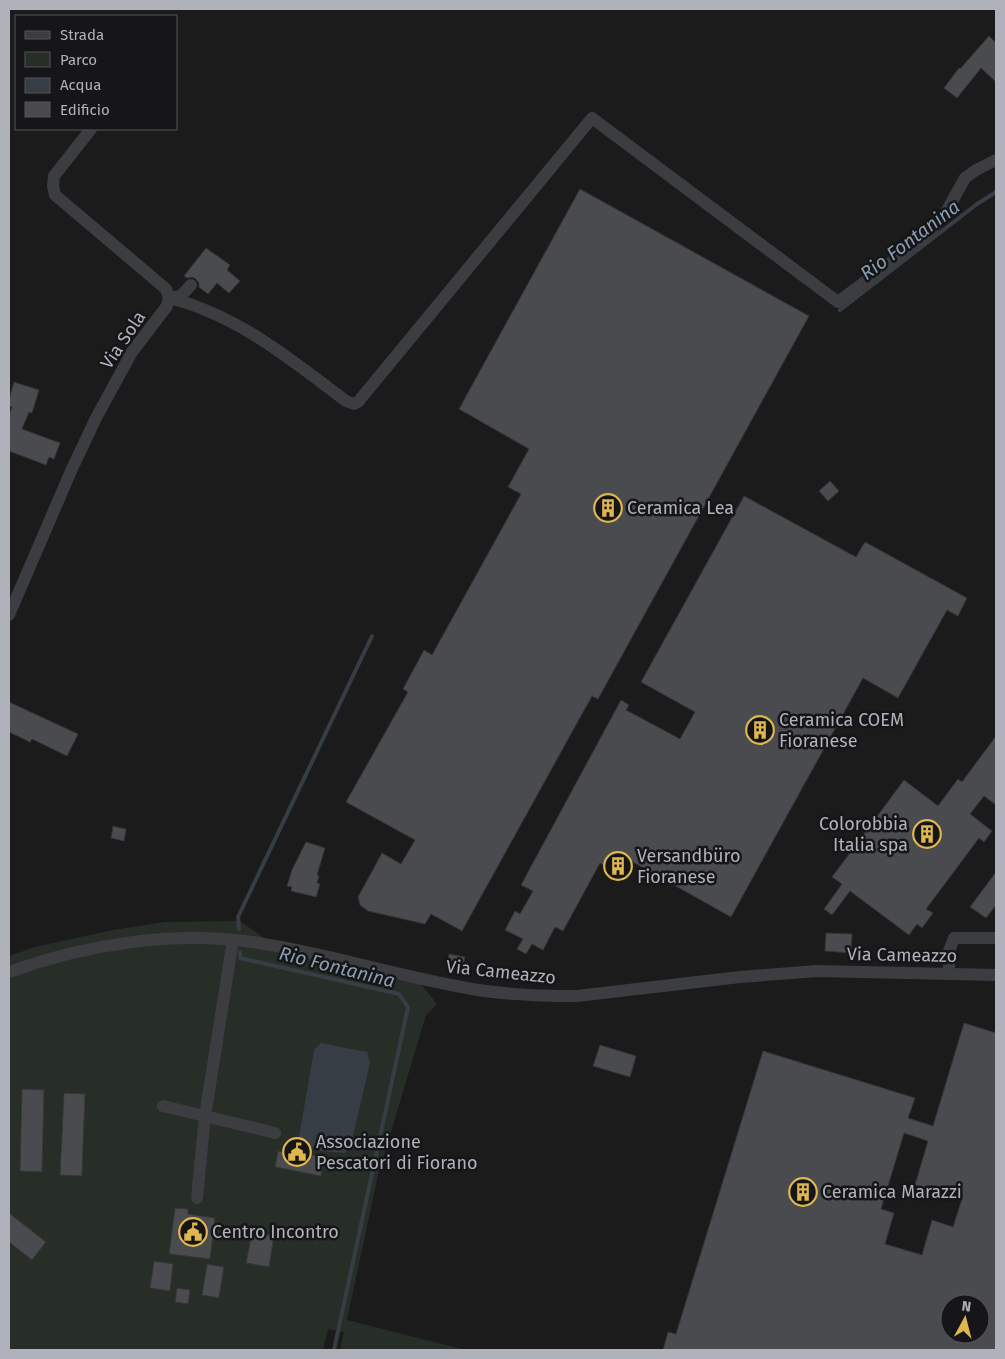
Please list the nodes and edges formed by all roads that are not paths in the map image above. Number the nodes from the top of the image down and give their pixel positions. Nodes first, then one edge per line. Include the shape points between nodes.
1 (90, 130) edge
2 (996, 160) edge
3 (191, 285) dead end
4 (169, 298) junction
5 (9, 615) edge
6 (996, 938) edge
7 (232, 940) junction
8 (9, 972) edge
9 (949, 974) junction
10 (996, 975) edge
11 (163, 1106) dead end
12 (205, 1116) junction
13 (275, 1133) dead end
14 (197, 1198) dead end

1 - 4 street via 54,176 52,186 55,195 166,289
2 - 4 street via 965,178 942,218 927,235 838,302 592,118 354,404 234,322
3 - 4 street via 181,296
4 - 5 street, Via Sola via 167,306 132,352 96,418
6 - 9 street via 954,938 949,951
7 - 8 street, Via Cameazzo via 113,944 43,960
7 - 9 street, Via Cameazzo via 306,952 454,986 544,996 577,996 791,972
7 - 12 street
9 - 10 street, Via Cameazzo
11 - 12 street
12 - 13 street
12 - 14 street

